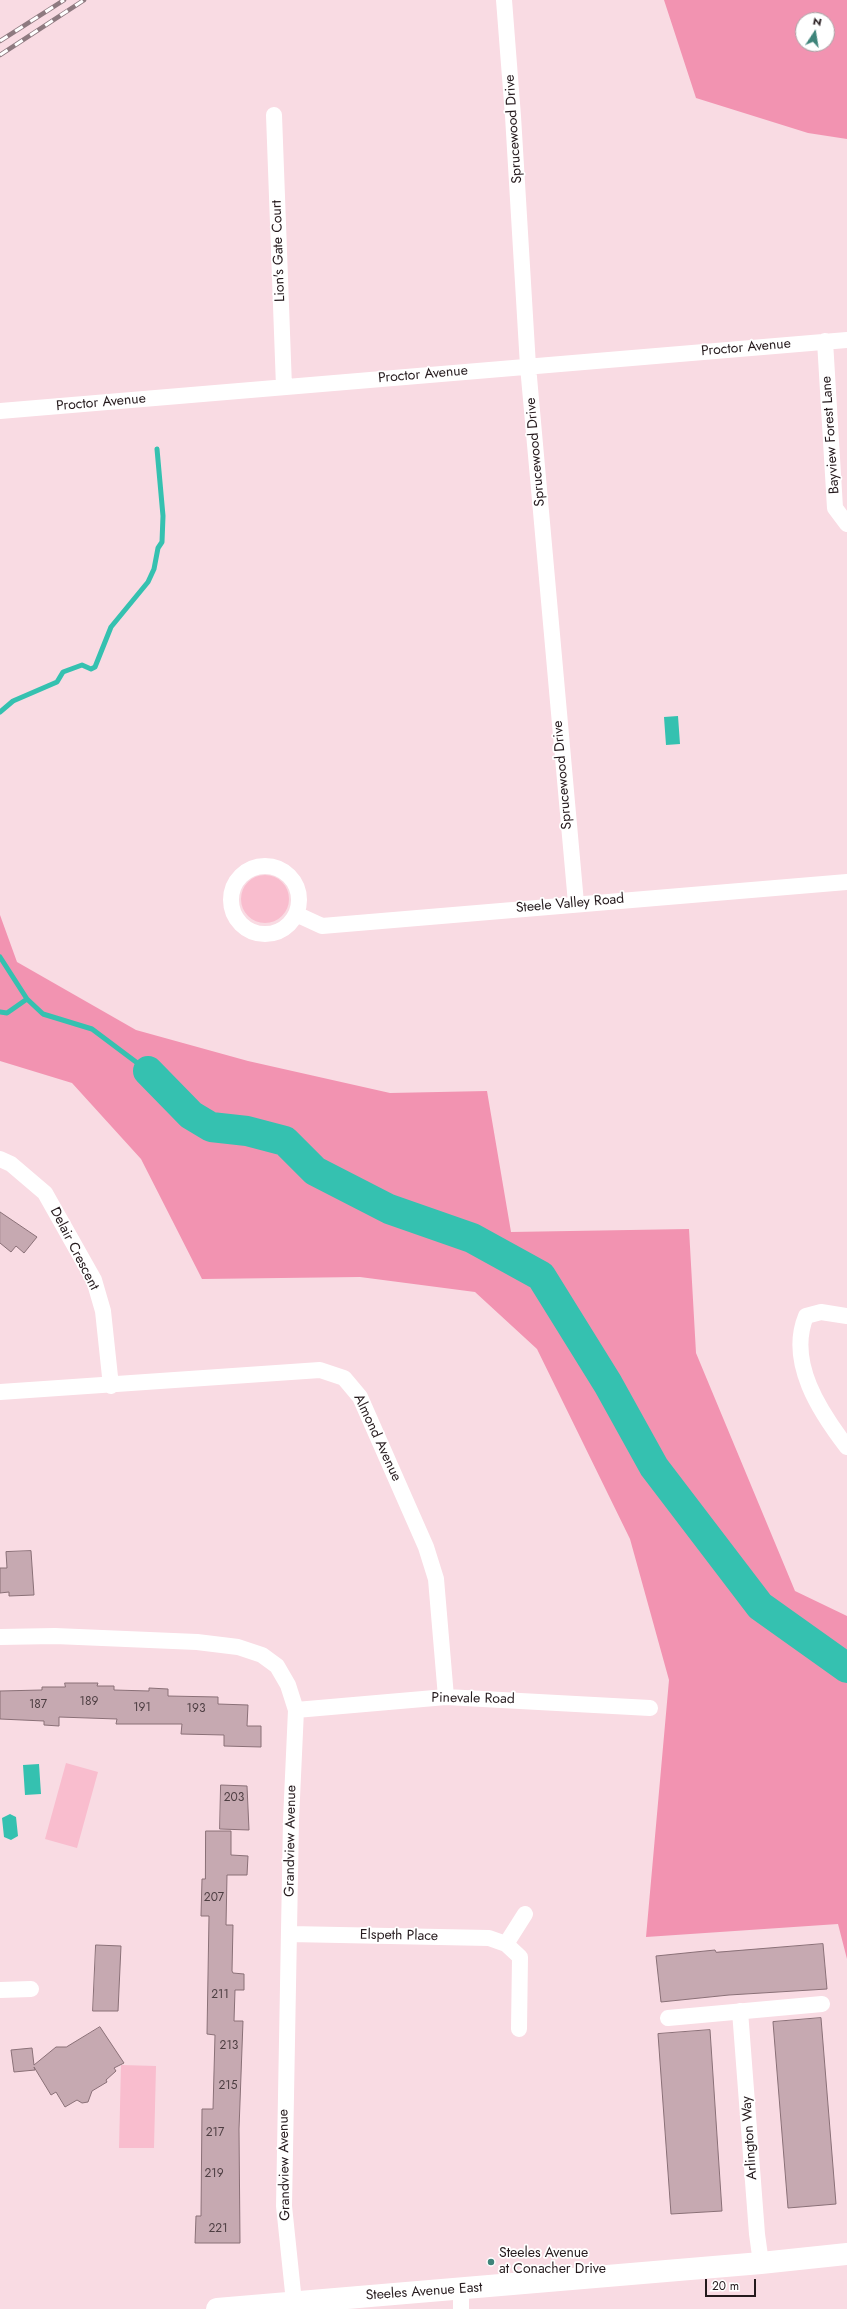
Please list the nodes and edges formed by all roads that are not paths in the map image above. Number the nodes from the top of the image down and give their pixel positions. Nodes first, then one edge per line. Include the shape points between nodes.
1 (504, 0) edge
2 (274, 115) dead end
3 (847, 340) edge
4 (825, 342) junction
5 (528, 366) junction
6 (284, 387) junction
7 (0, 411) edge
8 (847, 524) edge
9 (847, 882) edge
10 (576, 903) junction
11 (296, 914) junction
12 (0, 1159) edge
13 (847, 1316) edge
14 (111, 1386) junction
15 (0, 1392) edge
16 (847, 1447) edge
17 (0, 1637) edge
18 (446, 1696) junction
19 (650, 1708) dead end
20 (296, 1710) junction
21 (525, 1914) dead end
22 (290, 1934) junction
23 (506, 1944) junction
24 (31, 1988) dead end
25 (0, 1990) edge
26 (822, 2004) dead end
27 (740, 2011) junction
28 (668, 2018) dead end
29 (518, 2029) dead end
30 (847, 2254) edge
31 (762, 2263) junction
32 (461, 2299) edge
33 (294, 2302) junction
34 (217, 2309) edge

1 - 5 street, Sprucewood Drive
2 - 6 street, Lion's Gate Court
3 - 4 street, Proctor Avenue
4 - 5 street, Proctor Avenue
4 - 8 street, Bayview Forest Lane via 835,508
5 - 6 street, Proctor Avenue
5 - 10 street, Sprucewood Drive
6 - 7 street, Proctor Avenue
9 - 10 street, Steele Valley Road
10 - 11 street, Steele Valley Road via 322,926
11 - 11 street via 292,922 282,930 269,934 255,933 243,927 235,916 231,904 232,890 238,878 249,869 275,867 287,873 296,883 300,896
12 - 14 street, Delair Crescent via 12,1164 45,1193 94,1280 103,1311
13 - 16 street via 821,1312 806,1316 801,1330 800,1352 815,1399
14 - 15 street, Almond Avenue
14 - 18 street, Almond Avenue via 320,1370 344,1378 360,1397 426,1547 434,1573
17 - 20 street, Grandview Avenue via 56,1636 197,1642 238,1647 262,1655 277,1666 288,1685
18 - 19 street, Pinevale Road
18 - 20 street, Pinevale Road
20 - 22 street, Grandview Avenue via 291,1820
21 - 23 street
22 - 23 street, Elspeth Place via 489,1938
22 - 33 street, Grandview Avenue via 284,2115 284,2206
23 - 29 street, Elspeth Place via 520,1957
24 - 25 street
26 - 27 street
27 - 28 street
27 - 31 street, Arlington Way via 757,2234
30 - 31 main road, Steeles Avenue East
31 - 32 main road, Steeles Avenue East
32 - 33 main road, Steeles Avenue East
33 - 34 main road, Steeles Avenue East

